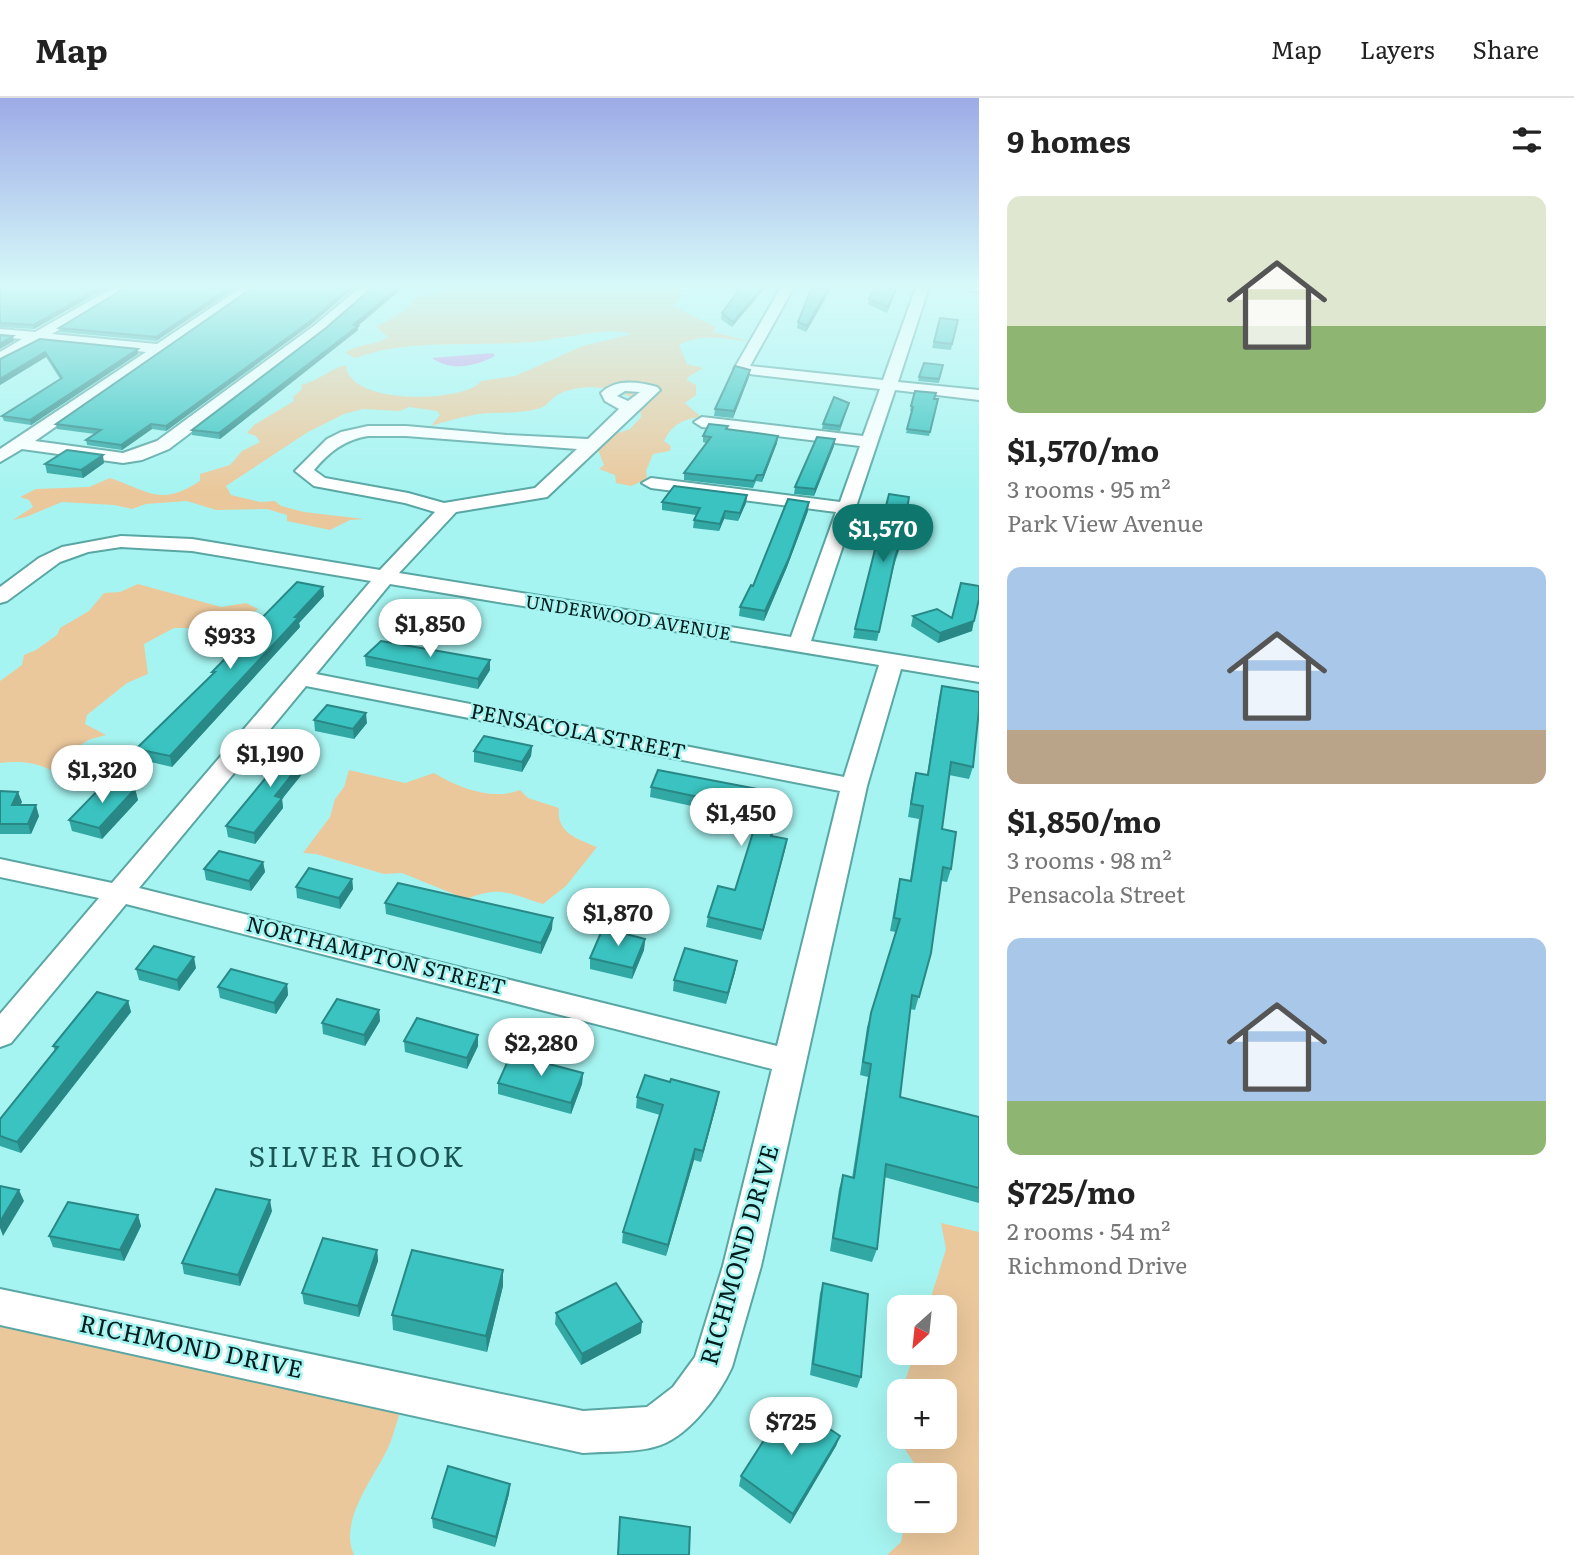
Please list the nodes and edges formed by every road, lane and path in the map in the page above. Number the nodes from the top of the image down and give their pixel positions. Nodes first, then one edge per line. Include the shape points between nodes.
1 (150, 355) edge
2 (284, 355) edge
3 (749, 355) edge
4 (898, 355) edge
5 (888, 384) junction
6 (979, 395) edge
7 (629, 408) dead end
8 (702, 422) dead end
9 (870, 442) junction
10 (20, 443) junction
11 (591, 444) junction
12 (0, 457) edge
13 (651, 483) dead end
14 (847, 508) junction
15 (448, 510) junction
16 (385, 577) junction
17 (0, 597) edge
18 (799, 645) junction
19 (892, 660) junction
20 (979, 675) edge
21 (301, 678) junction
22 (855, 786) junction
23 (0, 868) edge
24 (119, 894) junction
25 (0, 1035) edge
26 (791, 1062) junction
27 (0, 1307) edge

1 - 10 street
2 - 10 street via 148,452 123,458
3 - 5 street via 741,369
4 - 5 street
5 - 6 street
5 - 9 street
7 - 11 street
8 - 9 street
9 - 14 street
10 - 12 street
11 - 15 street via 541,493
11 - 15 street via 381,430 337,440 304,471 320,482
13 - 14 street
14 - 18 street
15 - 16 street
16 - 17 street, UNDERWOOD AVENUE via 192,545 139,541 53,558
16 - 18 street, UNDERWOOD AVENUE
16 - 21 street
18 - 19 street, UNDERWOOD AVENUE
19 - 20 street, UNDERWOOD AVENUE
19 - 22 street, RICHMOND DRIVE
21 - 22 street, PENSACOLA STREET
21 - 24 street
22 - 26 street, RICHMOND DRIVE
23 - 24 street, NORTHAMPTON STREET
24 - 25 street
24 - 26 street, NORTHAMPTON STREET
26 - 27 street, RICHMOND DRIVE via 712,1367 687,1401 654,1427 583,1432

